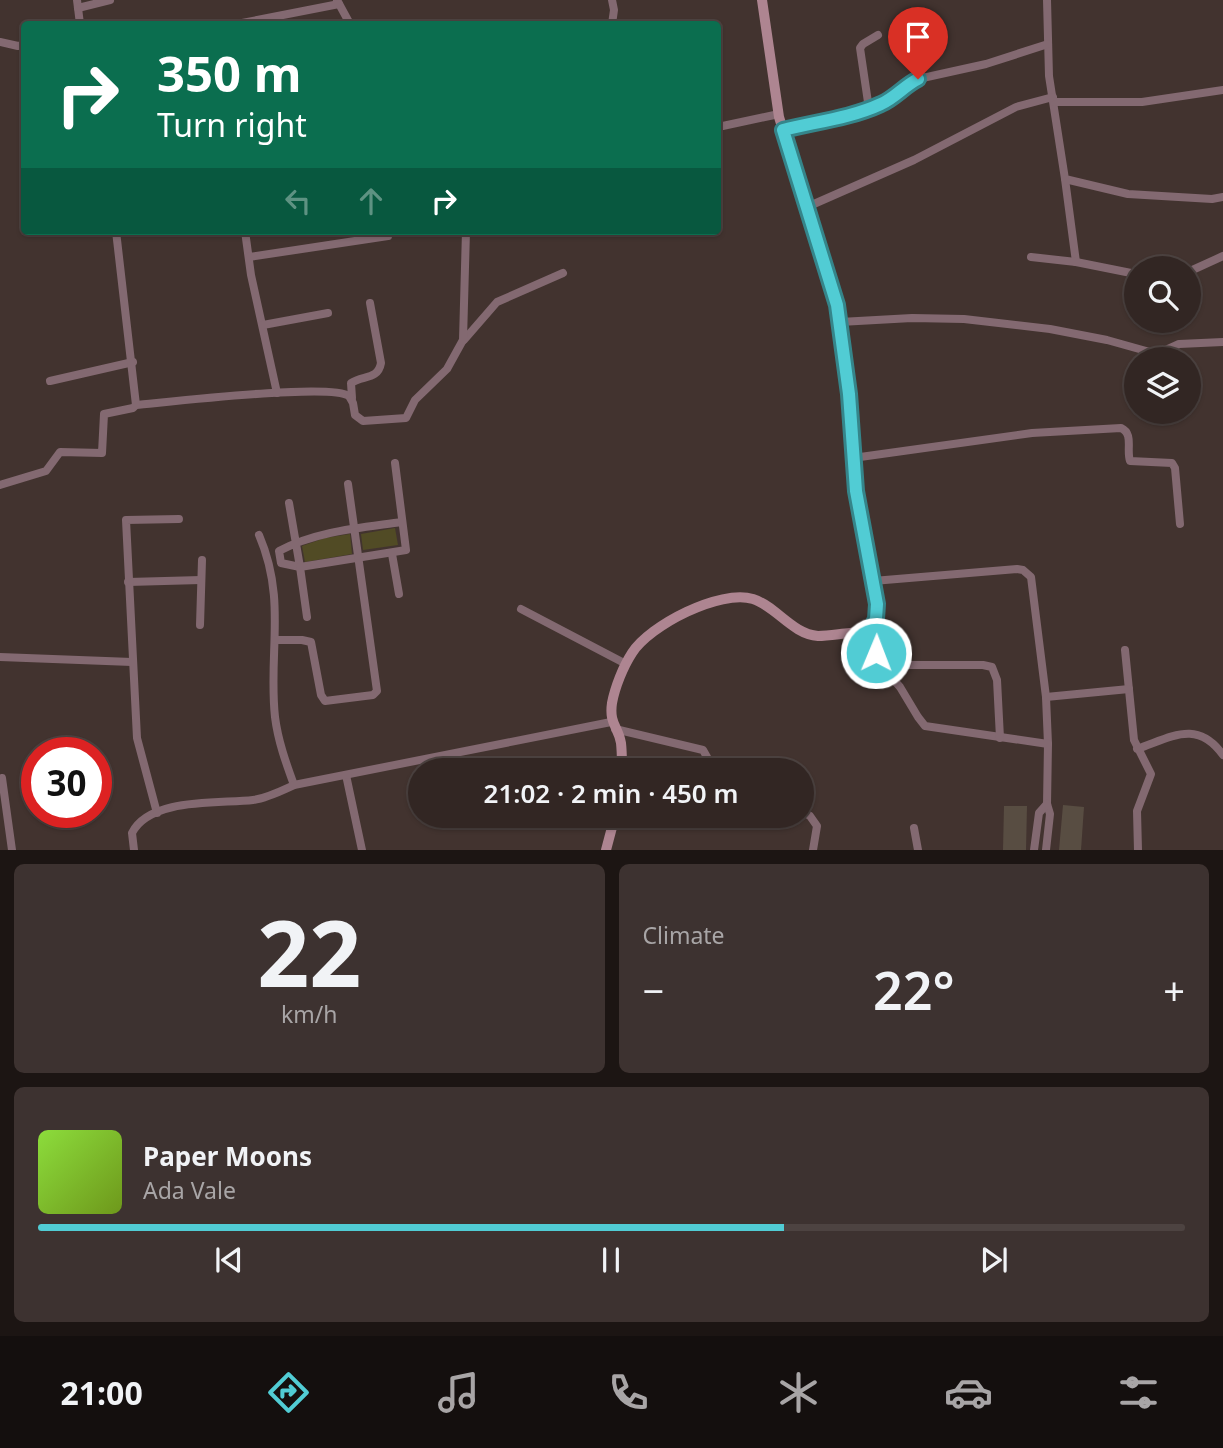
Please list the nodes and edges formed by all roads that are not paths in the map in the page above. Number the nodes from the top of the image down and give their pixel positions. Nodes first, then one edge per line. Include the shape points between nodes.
1 (110, 0) edge
2 (612, 0) edge
3 (762, 0) edge
4 (1047, 0) edge
5 (338, 2) edge
6 (78, 4) edge
7 (251, 21) edge
8 (348, 21) edge
9 (612, 21) edge
10 (878, 35) dead end
11 (0, 42) edge
12 (1048, 44) junction
13 (21, 46) edge
14 (1223, 90) edge
15 (1054, 100) junction
16 (869, 109) junction
17 (779, 114) junction
18 (721, 126) edge
19 (783, 130) junction
20 (1065, 179) junction
21 (1223, 197) edge
22 (807, 207) junction
23 (116, 235) edge
24 (246, 235) edge
25 (466, 235) edge
26 (388, 236) dead end
27 (1223, 256) edge
28 (249, 257) junction
29 (1031, 257) dead end
30 (1076, 262) junction
31 (1201, 266) edge
32 (1124, 272) edge
33 (564, 273) dead end
34 (370, 303) dead end
35 (328, 313) dead end
36 (840, 322) junction
37 (263, 325) junction
38 (463, 341) junction
39 (1223, 342) edge
40 (132, 362) junction
41 (50, 381) dead end
42 (277, 393) junction
43 (352, 400) junction
44 (136, 405) junction
45 (853, 458) junction
46 (395, 463) dead end
47 (348, 484) dead end
48 (0, 485) edge
49 (289, 503) dead end
50 (179, 519) dead end
51 (402, 522) junction
52 (1180, 524) dead end
53 (355, 529) junction
54 (259, 535) dead end
55 (296, 542) junction
56 (392, 554) junction
57 (268, 556) junction
58 (280, 556) junction
59 (359, 557) junction
60 (202, 560) dead end
61 (300, 567) junction
62 (201, 580) junction
63 (873, 581) junction
64 (128, 582) junction
65 (399, 594) dead end
66 (521, 609) dead end
67 (307, 617) dead end
68 (200, 625) dead end
69 (873, 625) junction
70 (275, 640) junction
71 (1125, 650) dead end
72 (0, 657) edge
73 (132, 662) junction
74 (626, 664) junction
75 (879, 665) junction
76 (1129, 689) junction
77 (1046, 697) junction
78 (613, 725) junction
79 (1000, 738) junction
80 (1048, 744) junction
81 (1138, 749) junction
82 (1223, 754) edge
83 (621, 758) edge
84 (707, 758) edge
85 (346, 775) junction
86 (2, 778) dead end
87 (294, 785) junction
88 (1047, 804) junction
89 (157, 813) junction
90 (814, 822) edge
91 (612, 828) edge
92 (914, 828) dead end
93 (12, 849) edge
94 (134, 849) edge
95 (362, 849) edge
96 (606, 849) edge
97 (813, 849) edge
98 (918, 849) edge
99 (1034, 849) edge
100 (1046, 849) edge
101 (1138, 849) edge

1 - 6 street
2 - 9 street
3 - 17 street
4 - 12 street
5 - 7 street
5 - 8 street
10 - 16 street via 860,48
11 - 13 street
12 - 15 street
12 - 16 street via 918,79
14 - 15 street via 1142,102
15 - 20 street
15 - 22 street via 1016,107 914,160
16 - 19 street
17 - 18 street
17 - 19 street
19 - 22 street
20 - 21 street via 1128,194
20 - 30 street
22 - 36 street
23 - 40 street
24 - 28 street
25 - 38 street
26 - 28 street
27 - 31 street
28 - 37 street
29 - 30 street
30 - 32 street
33 - 38 street via 497,302
34 - 43 street via 380,371 351,383
35 - 37 street
36 - 39 street via 964,319 1051,329 1157,354 1184,343
36 - 45 street
37 - 42 street
38 - 43 street via 447,369 415,400 407,418 363,421 355,415
40 - 41 street
40 - 44 street
42 - 43 street via 340,391
42 - 44 street
44 - 48 street via 102,416 102,453 60,452 46,471
45 - 52 street via 1032,433 1121,428 1129,436 1130,461 1172,463
45 - 63 street
46 - 51 street
47 - 53 street
49 - 55 street
50 - 64 street via 126,520
51 - 53 street
51 - 56 street via 406,550
53 - 55 street
53 - 59 street
54 - 57 street
55 - 58 street via 279,551
55 - 61 street
56 - 59 street
56 - 65 street
57 - 58 street
57 - 70 street via 276,604
58 - 61 street via 281,563
59 - 61 street
59 - 70 street via 378,685 375,693 325,701 311,642
60 - 62 street
61 - 67 street
62 - 64 street
62 - 68 street
63 - 69 street via 877,614
63 - 77 street via 1017,569 1028,573
64 - 73 street
66 - 74 street
69 - 74 street via 856,632 818,636 754,600 732,598 684,614 653,631
69 - 75 street
70 - 87 street via 275,716
71 - 76 street
72 - 73 street
73 - 89 street via 136,737
74 - 78 street via 612,703
75 - 79 street via 900,687 925,726
75 - 79 street via 992,667 997,680
76 - 77 street
76 - 81 street
77 - 80 street
78 - 83 street
78 - 84 street via 703,750
78 - 85 street
79 - 80 street
80 - 88 street
81 - 82 street via 1189,733 1207,737
81 - 101 street via 1151,774 1137,811
85 - 87 street
85 - 95 street
86 - 93 street
87 - 89 street via 257,799 199,802
88 - 99 street via 1039,813
88 - 100 street
89 - 94 street via 135,827
90 - 97 street
91 - 96 street
92 - 98 street

